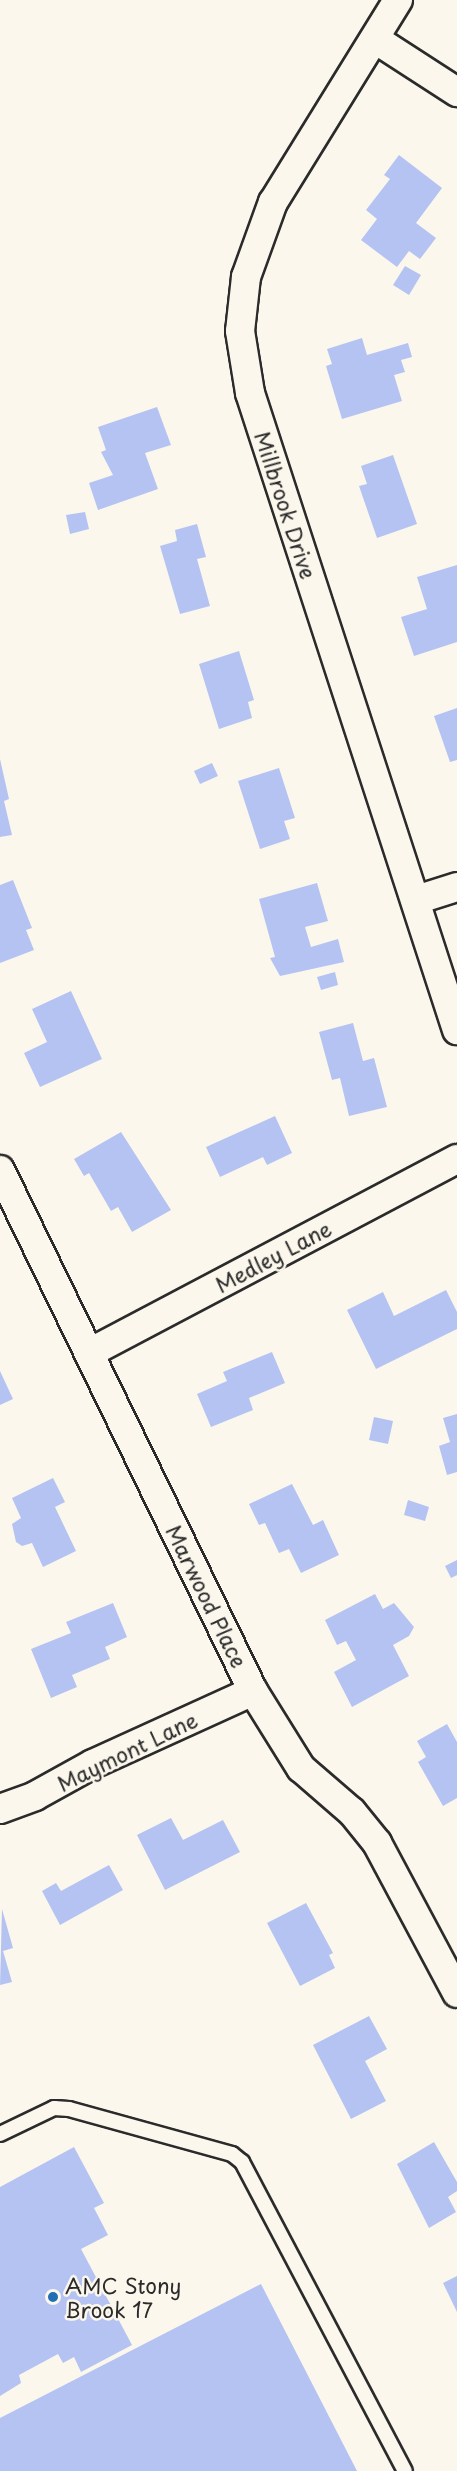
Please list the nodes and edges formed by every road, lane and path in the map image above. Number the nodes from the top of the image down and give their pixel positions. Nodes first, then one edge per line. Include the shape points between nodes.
1 (398, 0) edge
2 (375, 39) junction
3 (457, 92) edge
4 (457, 887) edge
5 (416, 900) junction
6 (457, 1030) edge
7 (457, 1159) edge
8 (0, 1170) edge
9 (89, 1353) junction
10 (253, 1691) junction
11 (0, 1809) edge
12 (457, 1993) edge
13 (0, 2134) edge
14 (405, 2471) edge

1 - 2 street, Millbrook Drive
2 - 3 street
2 - 5 street, Millbrook Drive via 273,202 246,277 240,331 250,393
4 - 5 street
5 - 6 street, Millbrook Drive
7 - 9 street, Medley Lane
8 - 9 street, Marwood Place
9 - 10 street, Marwood Place
10 - 11 street, Maymont Lane via 93,1764 35,1796
10 - 12 street, Marwood Place via 301,1768 352,1812 377,1843
13 - 14 lane via 54,2108 69,2109 232,2154 242,2162

